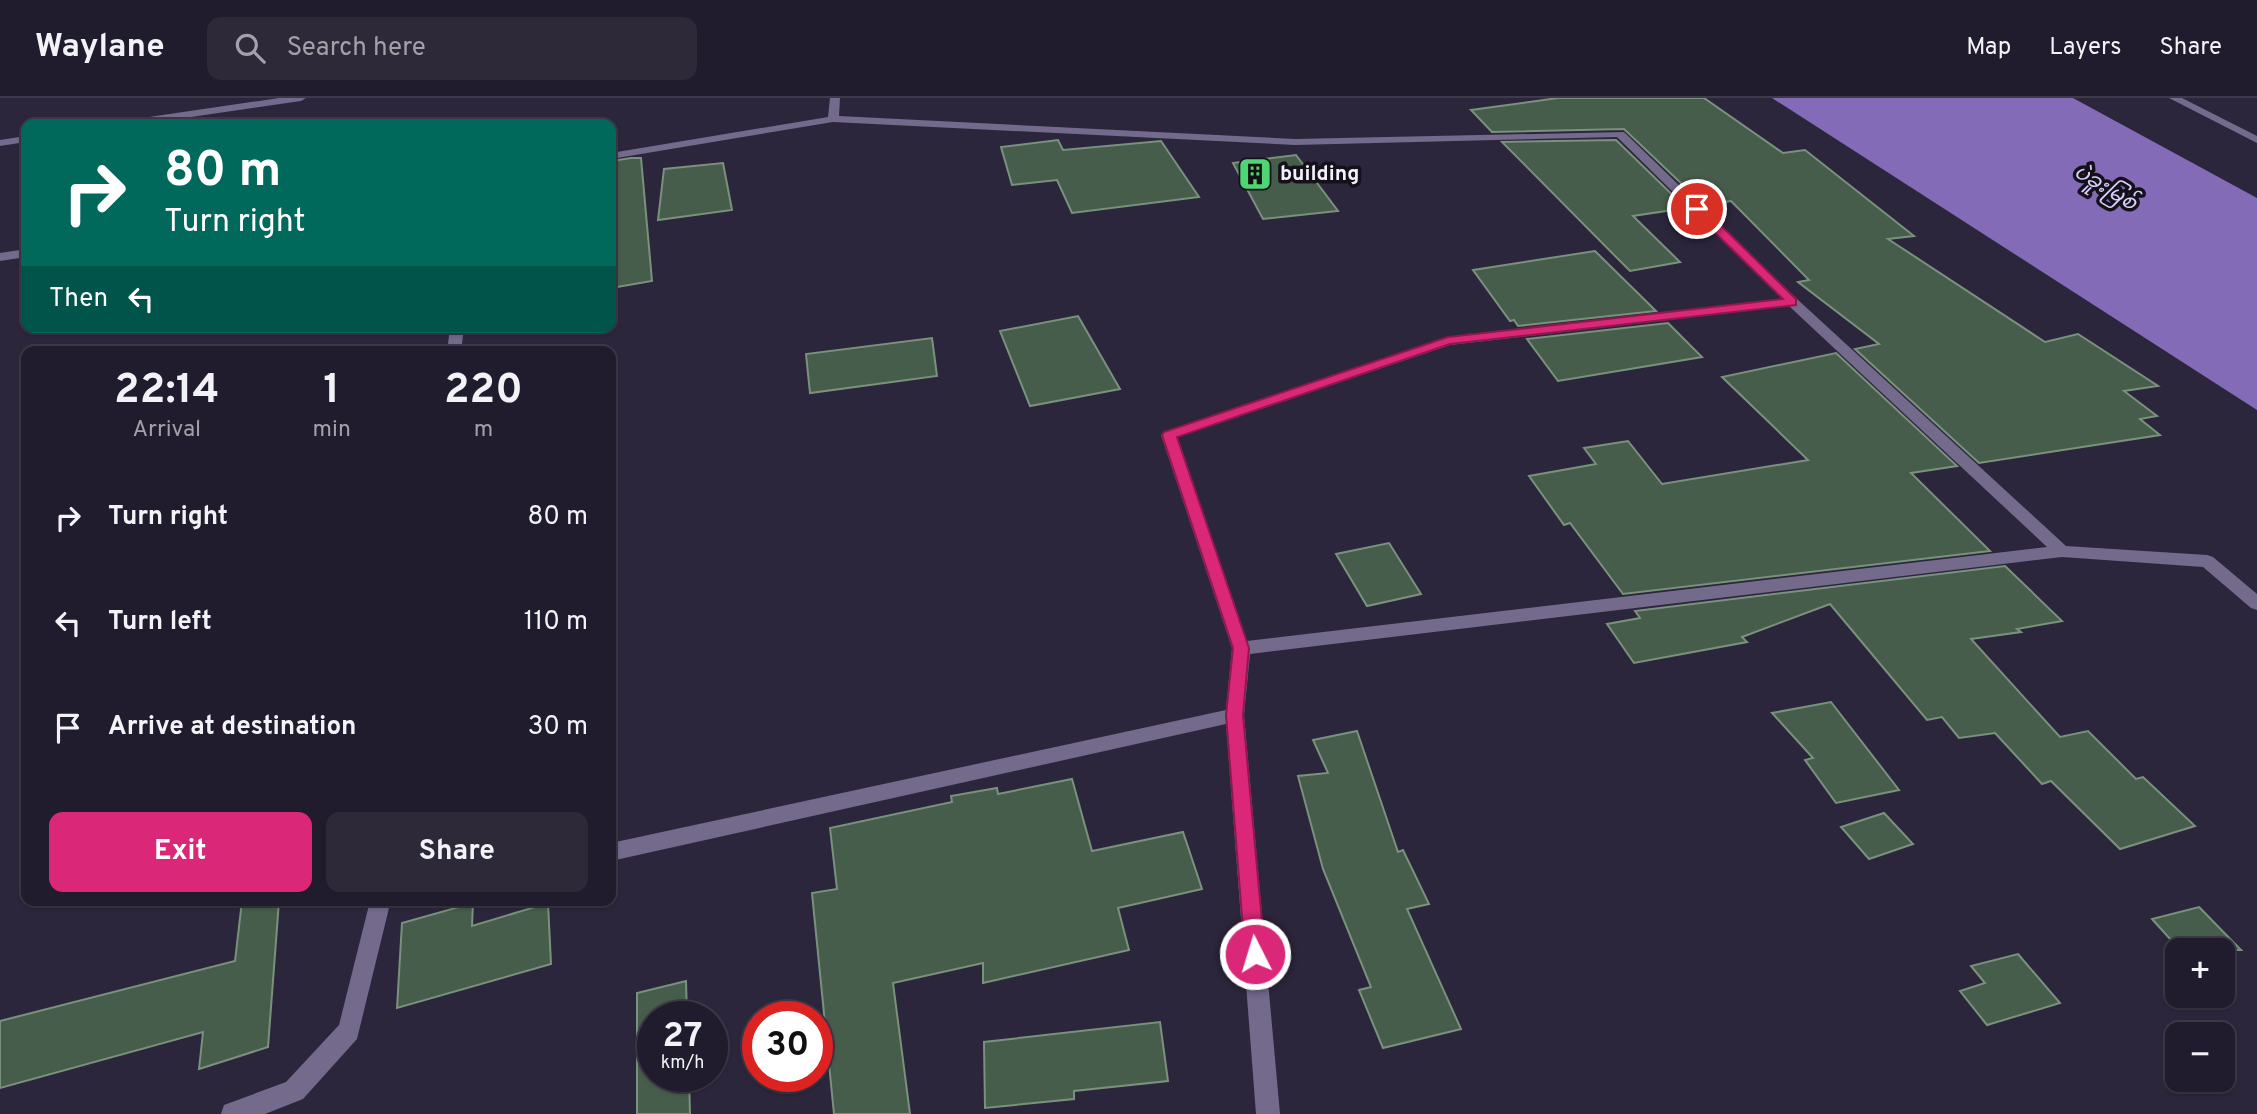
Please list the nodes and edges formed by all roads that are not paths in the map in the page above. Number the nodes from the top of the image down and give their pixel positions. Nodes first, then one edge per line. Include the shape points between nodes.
1 (224, 98) edge
2 (301, 98) edge
3 (835, 98) edge
4 (2174, 98) edge
5 (220, 110) junction
6 (833, 118) junction
7 (156, 119) edge
8 (216, 119) edge
9 (21, 140) edge
10 (2257, 140) edge
11 (0, 143) edge
12 (616, 155) edge
13 (21, 254) edge
14 (0, 257) edge
15 (1792, 302) junction
16 (2062, 551) junction
17 (2257, 604) edge
18 (1241, 648) junction
19 (1235, 715) junction
20 (616, 851) edge
21 (382, 906) edge
22 (233, 1114) edge
23 (1268, 1114) edge

1 - 5 street
2 - 5 street
3 - 6 street
4 - 10 street
5 - 7 street
5 - 8 street
6 - 12 street
6 - 15 street via 1295,142 1620,134
9 - 11 street
13 - 14 street
15 - 16 street
15 - 18 street via 1448,341 1169,435
16 - 17 street via 2207,561
16 - 18 street
18 - 19 street
19 - 20 street
19 - 23 street
21 - 22 street via 349,1031 294,1091

